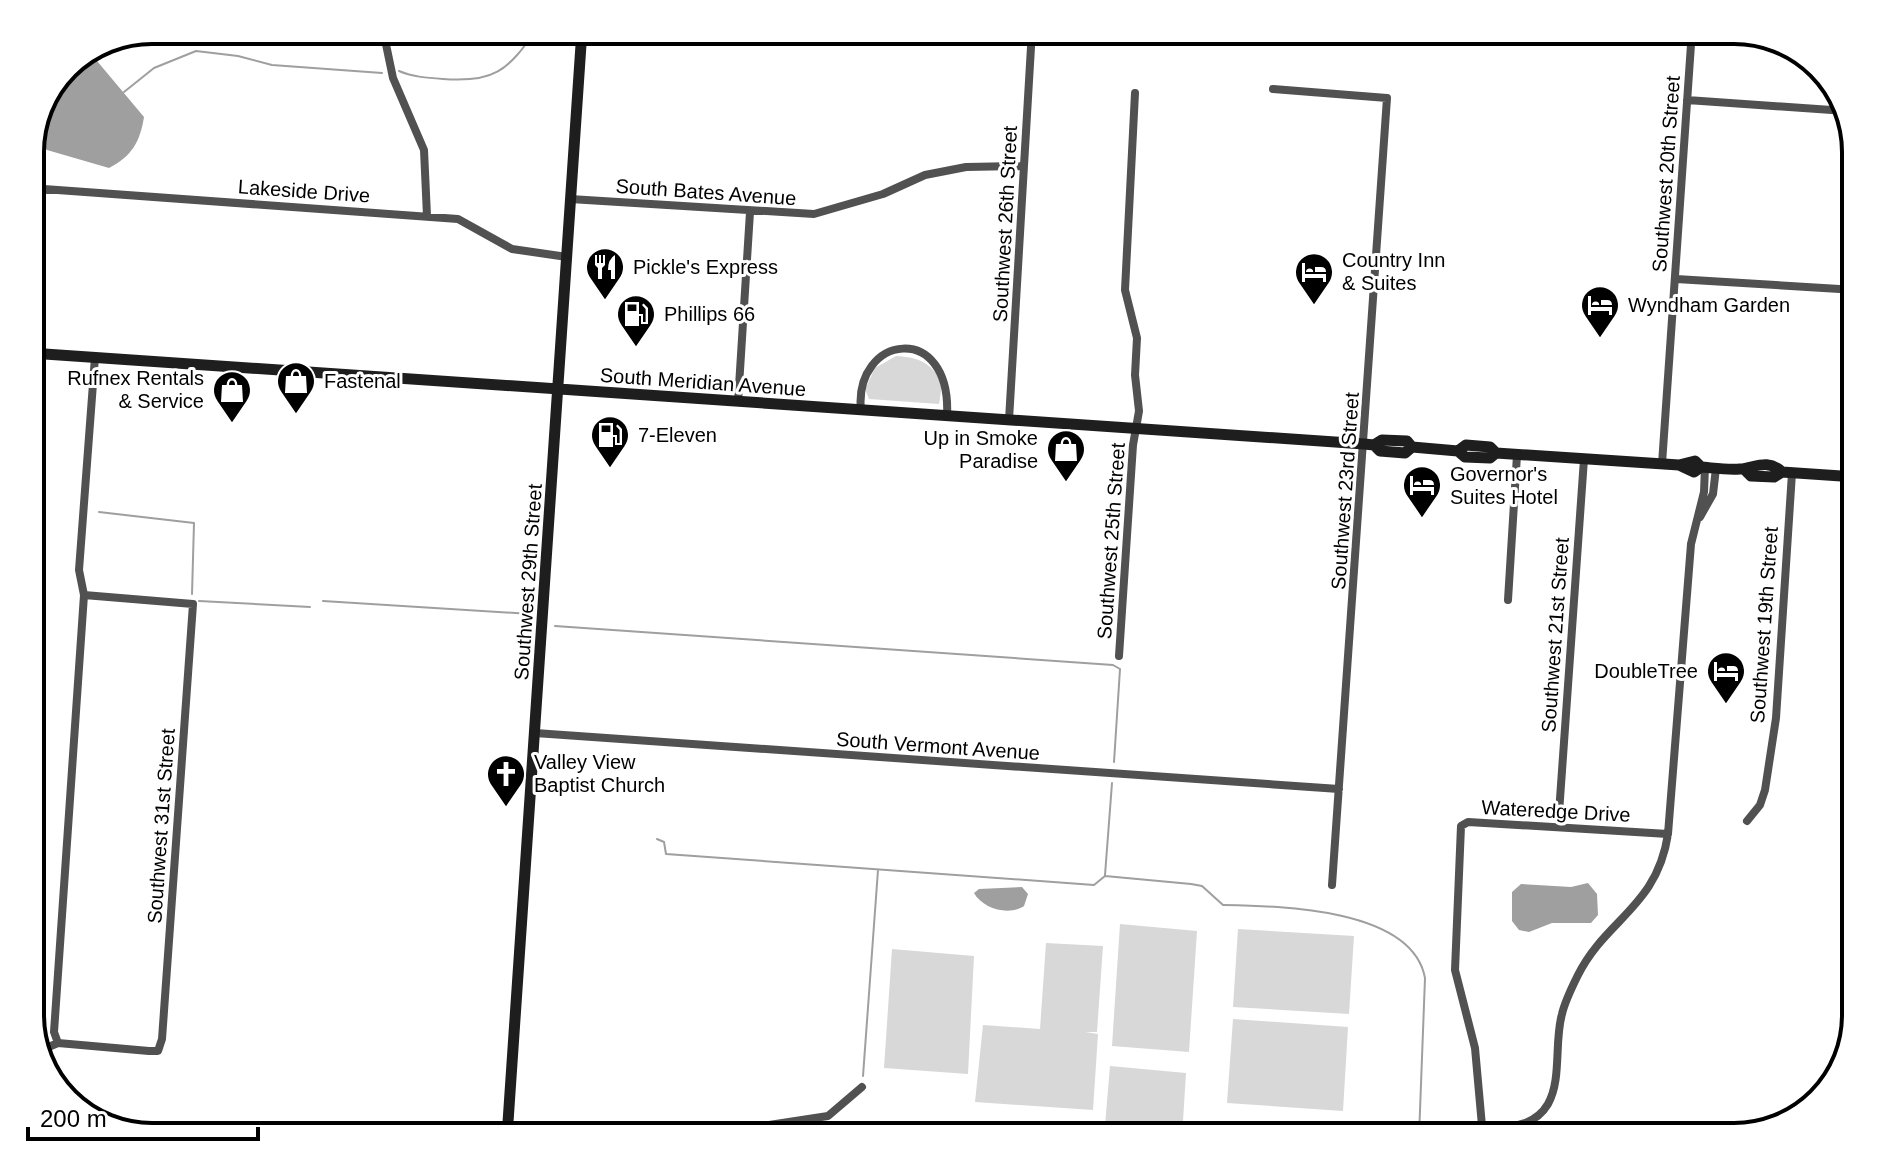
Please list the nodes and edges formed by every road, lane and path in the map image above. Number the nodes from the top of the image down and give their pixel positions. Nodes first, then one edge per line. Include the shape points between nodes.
1 (386, 44) edge
2 (581, 44) edge
3 (1031, 44) edge
4 (1691, 44) edge
5 (1273, 89) dead end
6 (1135, 93) dead end
7 (1687, 100) junction
8 (1834, 110) edge
9 (1024, 166) junction
10 (44, 189) edge
11 (570, 199) junction
12 (750, 212) junction
13 (427, 216) junction
14 (567, 257) junction
15 (1676, 279) junction
16 (1842, 289) edge
17 (44, 354) edge
18 (95, 357) junction
19 (559, 389) junction
20 (738, 402) junction
21 (861, 411) junction
22 (947, 416) junction
23 (1009, 420) junction
24 (1135, 429) junction
25 (1369, 445) junction
26 (1517, 455) junction
27 (1584, 459) junction
28 (1662, 464) junction
29 (1707, 467) junction
30 (1787, 472) junction
31 (1842, 476) edge
32 (84, 595) junction
33 (1508, 600) dead end
34 (1119, 656) dead end
35 (535, 733) junction
36 (1339, 789) junction
37 (1559, 813) dead end
38 (1747, 821) dead end
39 (1668, 834) junction
40 (1332, 885) dead end
41 (58, 1043) junction
42 (49, 1047) edge
43 (859, 1094) dead end
44 (508, 1123) edge
45 (779, 1123) edge
46 (1482, 1123) edge
47 (1527, 1123) edge

1 - 13 street via 393,78 424,150
2 - 11 main road, Southwest 29th Street
3 - 9 street, Southwest 26th Street
4 - 7 street, Southwest 20th Street
5 - 25 street, Southwest 23rd Street via 1387,98
6 - 24 street, Southwest 25th Street via 1125,290 1137,338
7 - 8 street
7 - 15 street, Southwest 20th Street
9 - 12 street, South Bates Avenue via 966,167 925,175 883,194 814,214
9 - 23 street, Southwest 26th Street
10 - 13 street, Lakeside Drive
11 - 12 street, South Bates Avenue
11 - 14 main road, Southwest 29th Street
12 - 20 street
13 - 14 street, Lakeside Drive via 473,224 512,249
14 - 19 main road, Southwest 29th Street
15 - 16 street
15 - 28 street, Southwest 20th Street
17 - 18 main road, South Meridian Avenue
18 - 19 main road, South Meridian Avenue
18 - 32 street via 79,570
19 - 20 main road, South Meridian Avenue
19 - 35 main road, Southwest 29th Street
20 - 21 main road, South Meridian Avenue
21 - 22 main road, South Meridian Avenue
21 - 22 street via 867,371 880,355 902,348 935,360 943,373
22 - 23 main road, South Meridian Avenue
23 - 24 main road, South Meridian Avenue
24 - 25 main road, South Meridian Avenue
24 - 34 street, Southwest 25th Street
25 - 26 main road, South Meridian Avenue via 1407,441 1412,447 1458,451 1466,445
25 - 36 street, Southwest 23rd Street
26 - 27 main road, South Meridian Avenue
26 - 33 street
27 - 28 main road, South Meridian Avenue
27 - 37 street, Southwest 21st Street
28 - 29 main road, South Meridian Avenue via 1695,461
29 - 30 main road, South Meridian Avenue via 1744,469 1751,464
29 - 39 street, Wateredge Drive via 1693,528
30 - 31 main road, South Meridian Avenue
30 - 38 street, Southwest 19th Street via 1776,718 1765,790
32 - 41 street via 54,1032
32 - 41 street, Southwest 31st Street via 193,604 162,1039 158,1051
35 - 36 street, South Vermont Avenue
35 - 44 main road, Southwest 29th Street
36 - 40 street, Southwest 23rd Street
39 - 46 street, Wateredge Drive via 1468,822 1461,826 1455,970 1475,1048
39 - 47 street, Wateredge Drive via 1656,878 1591,953 1574,984 1561,1015 1547,1106
41 - 42 street
43 - 45 street via 828,1116

